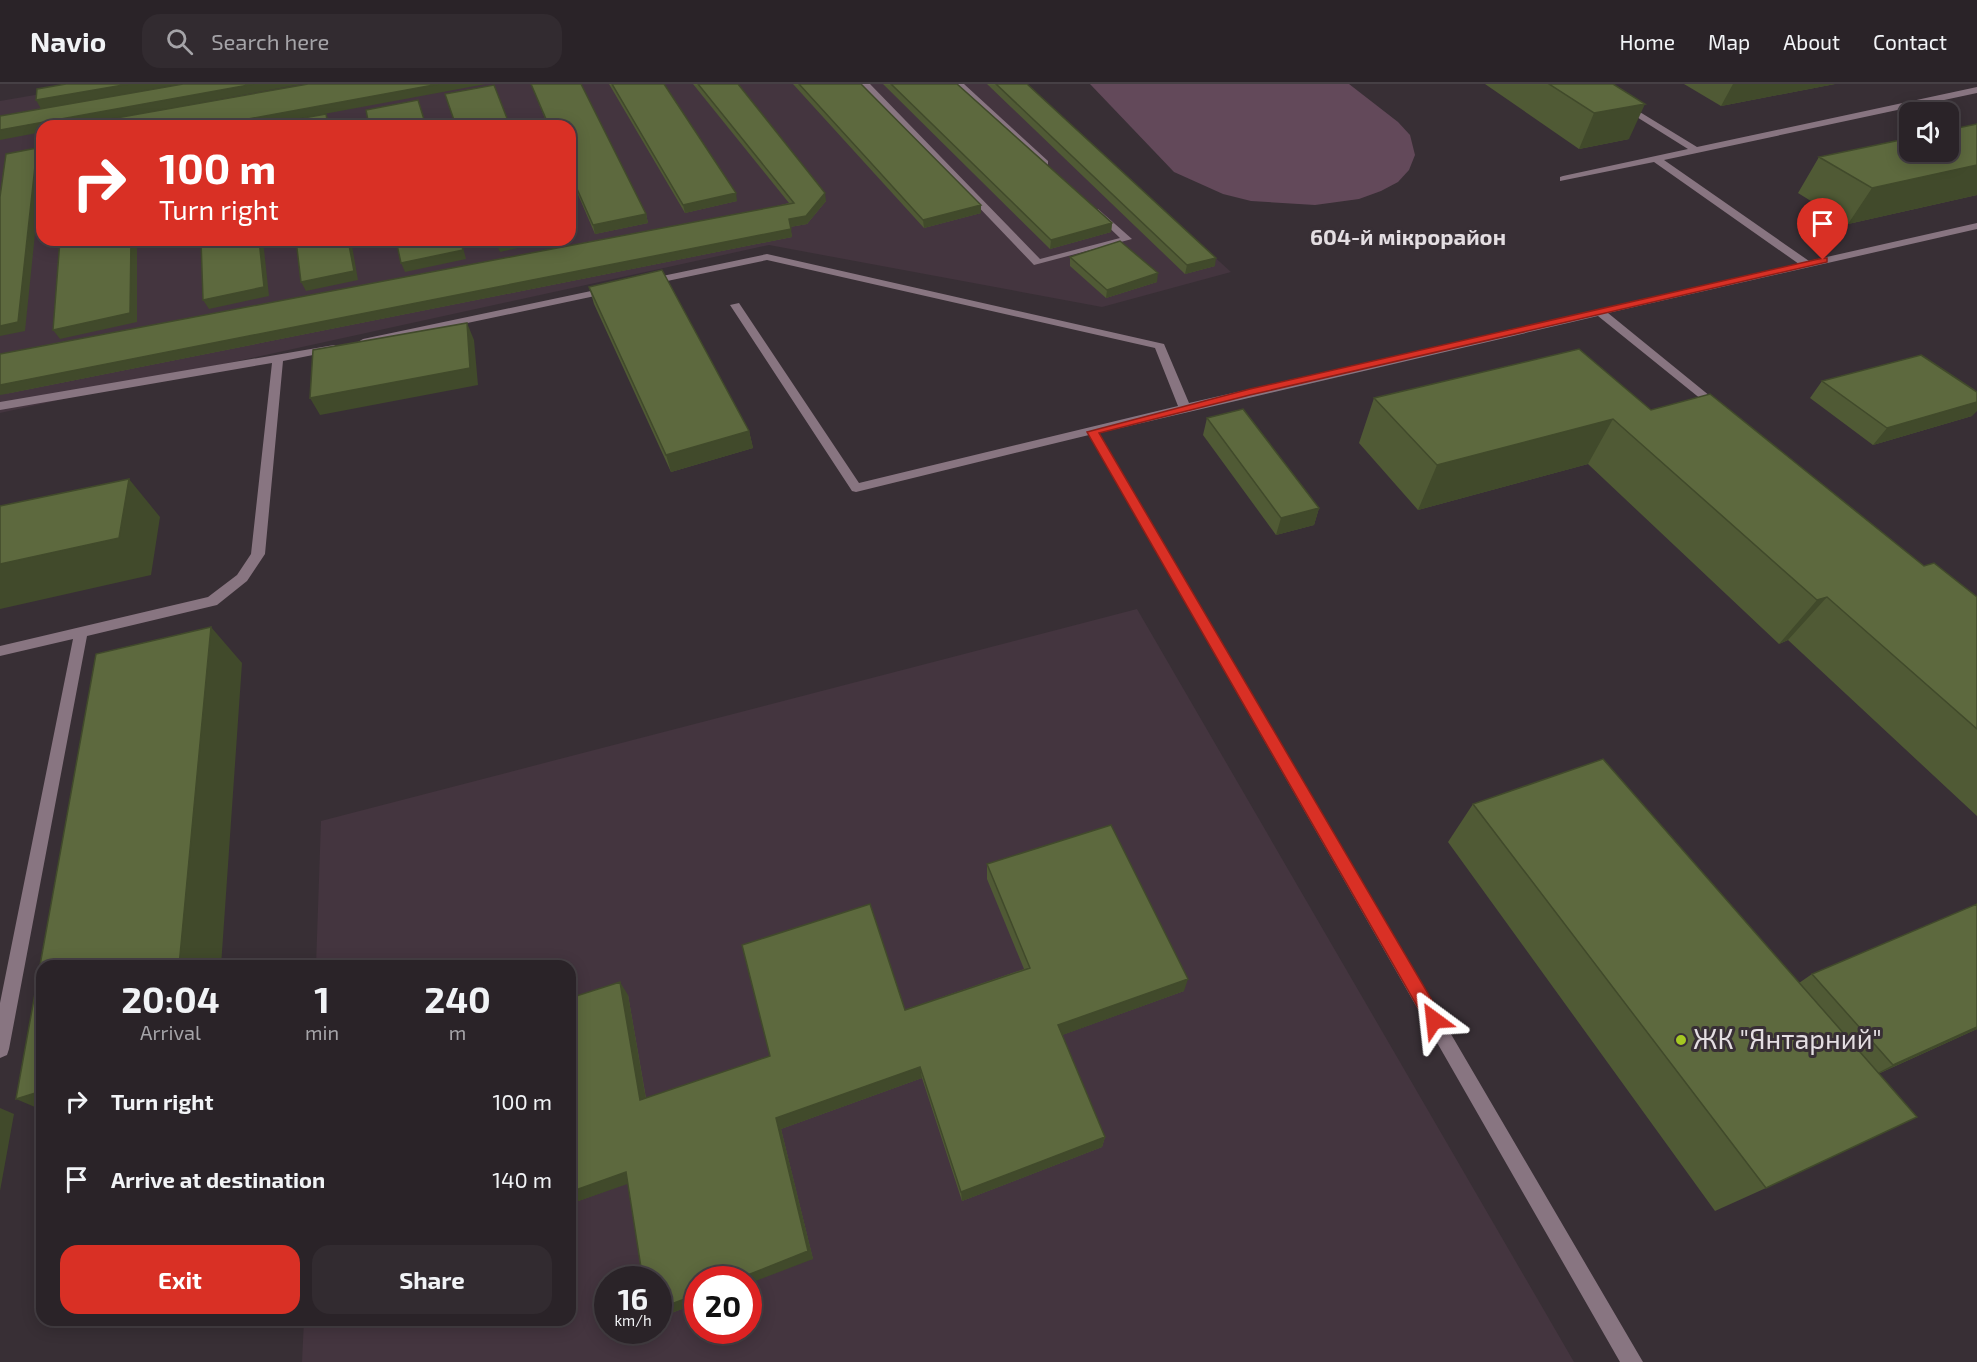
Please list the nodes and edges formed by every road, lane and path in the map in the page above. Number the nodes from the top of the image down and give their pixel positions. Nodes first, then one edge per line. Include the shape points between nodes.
1 (865, 84) edge
2 (959, 84) edge
3 (1588, 84) edge
4 (1977, 90) edge
5 (1695, 150) junction
6 (1656, 159) junction
7 (1051, 169) edge
8 (1563, 179) dead end
9 (1093, 208) edge
10 (1977, 226) edge
11 (1806, 264) junction
12 (735, 305) dead end
13 (1599, 311) junction
14 (278, 359) junction
15 (0, 406) edge
16 (1185, 408) junction
17 (1728, 417) edge
18 (1093, 432) junction
19 (81, 632) junction
20 (0, 651) edge
21 (0, 1049) edge
22 (1632, 1362) edge

1 - 9 lane via 1038,263 1127,239
2 - 7 lane
3 - 5 lane
4 - 5 lane
5 - 6 lane
6 - 8 lane
6 - 11 lane
10 - 11 lane
11 - 13 lane
12 - 18 lane via 856,488
13 - 16 lane
13 - 17 lane
14 - 15 lane
14 - 16 lane via 767,257 1160,346
14 - 19 lane via 258,554 242,578 212,601
16 - 18 lane
18 - 22 lane
19 - 20 lane
19 - 21 lane

